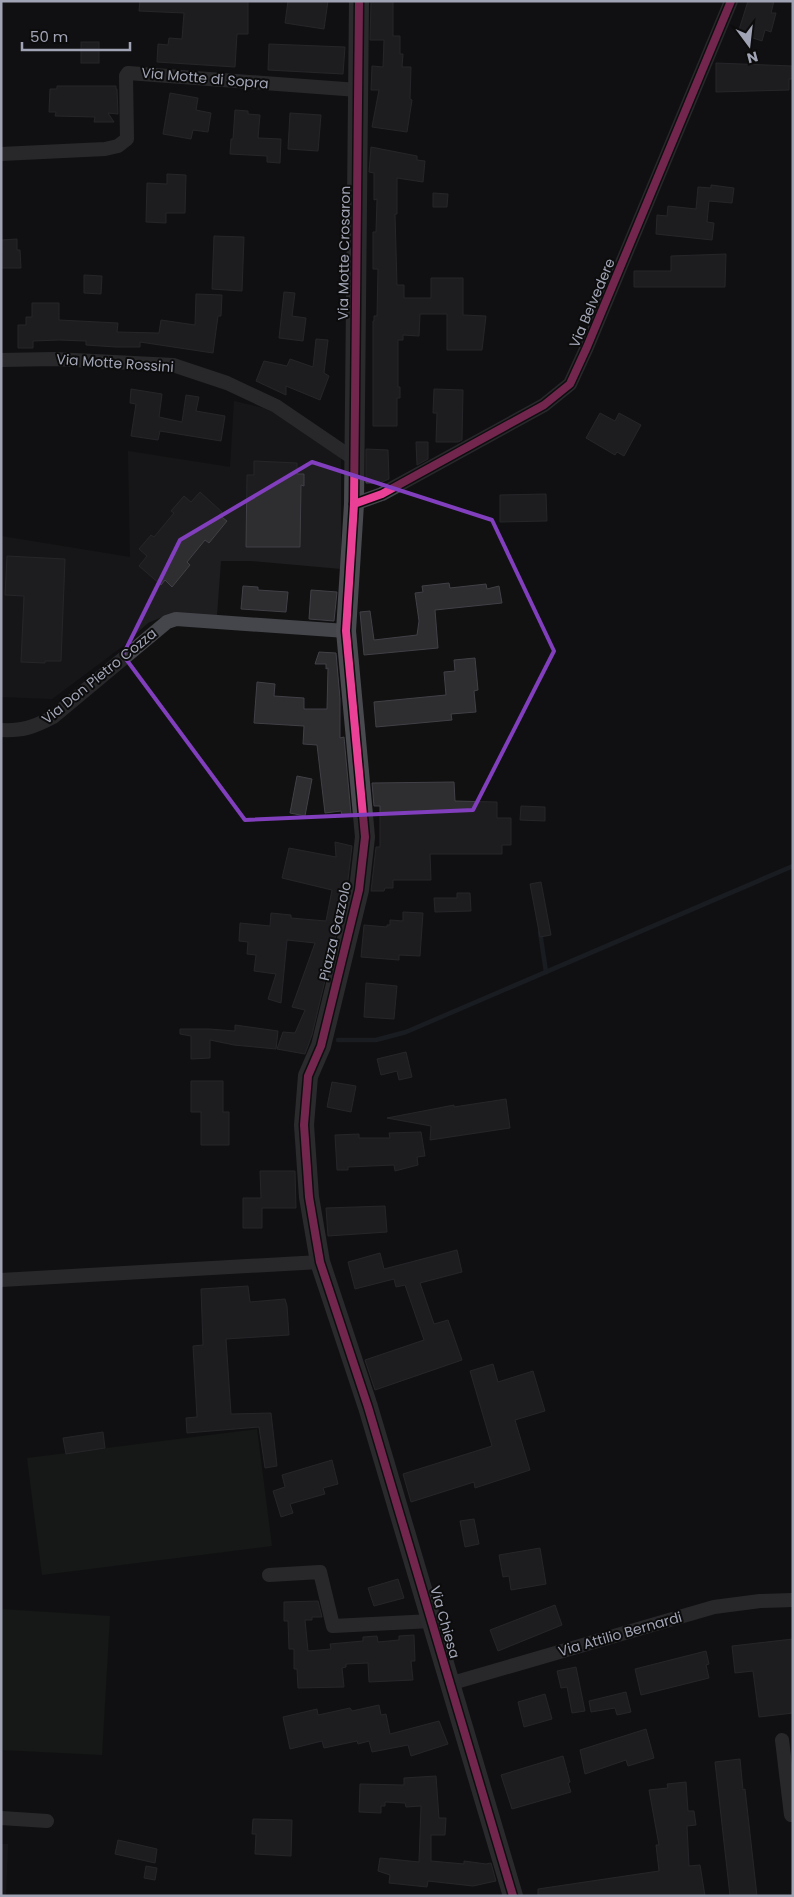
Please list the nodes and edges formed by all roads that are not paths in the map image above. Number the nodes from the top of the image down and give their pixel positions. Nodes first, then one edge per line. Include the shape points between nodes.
1 (359, 1) edge
2 (731, 1) edge
3 (358, 90) junction
4 (1, 154) edge
5 (1, 360) edge
6 (354, 459) junction
7 (354, 504) junction
8 (346, 631) junction
9 (1, 730) edge
10 (320, 1262) junction
11 (1, 1280) edge
12 (351, 1355) joint
13 (269, 1575) dead end
14 (793, 1600) edge
15 (432, 1621) junction
16 (449, 1684) junction
17 (782, 1740) dead end
18 (793, 1814) edge
19 (1, 1818) edge
20 (47, 1821) dead end
21 (513, 1896) edge

1 - 3 street, Via Motte Crosaron
2 - 7 street, Via Belvedere via 570,384 544,405 465,450 382,494
3 - 4 street, Via Motte di Sopra via 128,73 126,139 118,146 105,150
3 - 6 street, Via Motte Crosaron
5 - 6 street, Via Motte Rossini via 54,359 172,365 227,383 276,406
6 - 7 street, Via Motte Crosaron
7 - 8 street, Piazza Gazzolo
8 - 9 street, Via Don Pietro Cozza via 167,622 52,717 35,727
8 - 10 street, Piazza Gazzolo via 364,837 356,899 321,1046 308,1076 304,1125 309,1196
10 - 11 street
10 - 12 street, Piazza Gazzolo
12 - 15 street, Via Chiesa
13 - 15 street via 320,1572 333,1626
14 - 16 street, Via Attilio Bernardi via 714,1607
15 - 16 street, Via Chiesa
16 - 21 street, Via Chiesa
17 - 18 street
19 - 20 street

